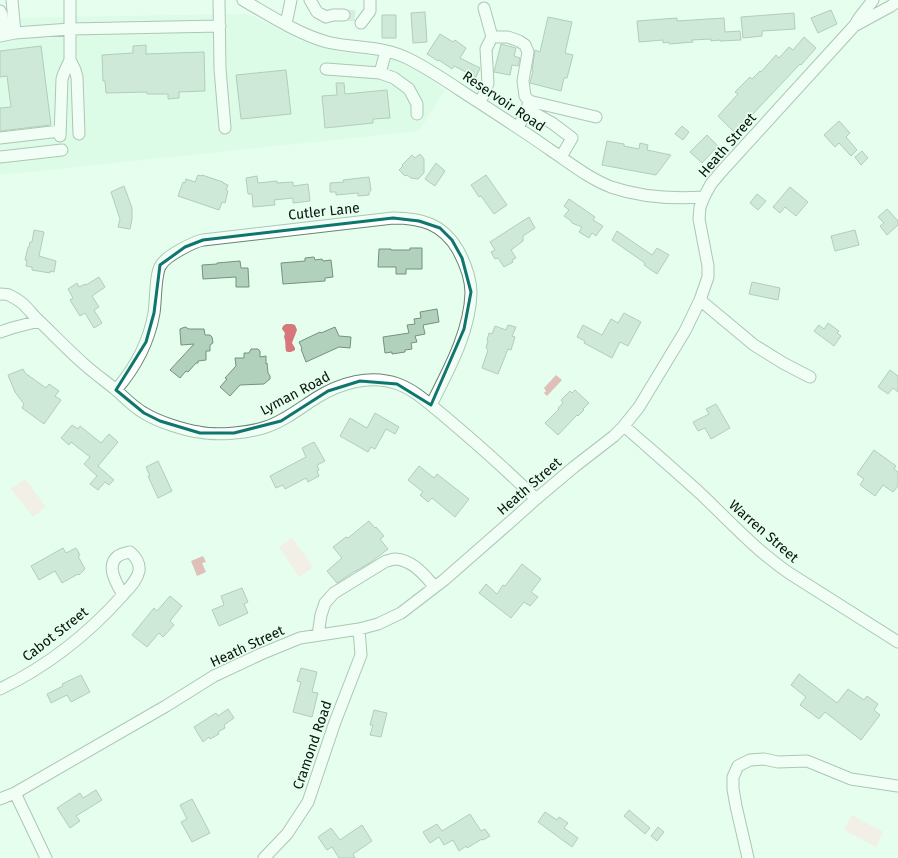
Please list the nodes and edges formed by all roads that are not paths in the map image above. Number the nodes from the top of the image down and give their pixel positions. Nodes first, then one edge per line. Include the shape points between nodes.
1 (12, 0) edge
2 (70, 0) edge
3 (219, 0) edge
4 (243, 0) edge
5 (291, 0) edge
6 (310, 0) edge
7 (370, 0) edge
8 (887, 0) edge
9 (898, 1) edge
10 (870, 5) edge
11 (484, 8) dead end
12 (0, 11) edge
13 (363, 18) dead end
14 (344, 19) tunnel mouth
15 (286, 24) junction
16 (855, 25) junction
17 (220, 26) junction
18 (70, 29) junction
19 (7, 35) edge
20 (492, 37) junction
21 (386, 51) junction
22 (70, 60) junction
23 (326, 69) dead end
24 (380, 73) junction
25 (479, 102) junction
26 (528, 105) junction
27 (417, 114) dead end
28 (596, 117) dead end
29 (225, 128) dead end
30 (518, 128) junction
31 (79, 134) dead end
32 (0, 138) edge
33 (62, 150) dead end
34 (0, 157) edge
35 (561, 157) junction
36 (704, 197) junction
37 (0, 294) edge
38 (700, 300) junction
39 (39, 321) junction
40 (0, 332) edge
41 (810, 377) dead end
42 (116, 390) junction
43 (431, 405) junction
44 (624, 426) junction
45 (536, 499) junction
46 (434, 587) junction
47 (123, 595) dead end
48 (359, 629) junction
49 (318, 635) junction
50 (898, 642) edge
51 (0, 689) edge
52 (898, 786) edge
53 (15, 793) junction
54 (0, 799) edge
55 (46, 858) edge
56 (264, 858) edge
57 (748, 858) edge

1 - 19 street
2 - 18 street
3 - 17 street
4 - 15 street, Reservoir Road
5 - 15 street
6 - 14 street via 316,12 334,22
7 - 13 street via 370,11
8 - 10 street
9 - 16 street
10 - 16 street, Heath Street
11 - 20 street
12 - 19 street
15 - 21 street, Reservoir Road via 328,42
16 - 36 street, Heath Street via 721,172
17 - 18 street
17 - 29 street via 220,69
18 - 19 street
18 - 22 street
20 - 25 street via 486,49 488,83
20 - 26 street via 508,37 525,45 528,52 523,81
21 - 24 street
21 - 25 street, Reservoir Road via 419,64
22 - 31 street via 77,79
22 - 32 street via 62,79 60,134
23 - 24 street
24 - 27 street via 394,78 409,89 417,104
25 - 30 street, Reservoir Road
26 - 28 street
26 - 30 street
26 - 35 street via 572,138
30 - 35 street, Reservoir Road
33 - 34 street
35 - 36 street, Reservoir Road via 586,175 612,187 660,196
36 - 38 street, Heath Street via 700,207 700,219 708,277
37 - 39 street, Lyman Road via 8,294 26,307
38 - 41 street via 754,345
38 - 44 street, Heath Street via 685,331 647,394
39 - 40 street
39 - 42 street, Lyman Road
42 - 43 street, Lyman Road via 144,413 166,423 200,433 218,434 266,427 281,421 328,391 360,380 397,384
42 - 43 street, Cutler Lane via 146,342 154,313 160,266 185,247 203,240 402,218 427,222 445,232 462,258 470,282 470,304 464,329 452,362
43 - 45 street, Lyman Road
44 - 45 street, Heath Street
44 - 50 street, Warren Street via 773,562
45 - 46 street, Heath Street
46 - 48 street, Heath Street via 402,612 378,624
46 - 49 street via 418,569 405,561 386,561 334,593 325,603
47 - 51 street, Cabot Street via 52,658
48 - 49 street, Heath Street
48 - 56 street, Cramond Road via 361,655 308,802 287,834
49 - 53 street, Heath Street via 300,638 267,651 214,676
52 - 57 street via 851,779 807,761 750,760 738,766 733,777 736,806
53 - 54 street, Heath Street
53 - 55 street

